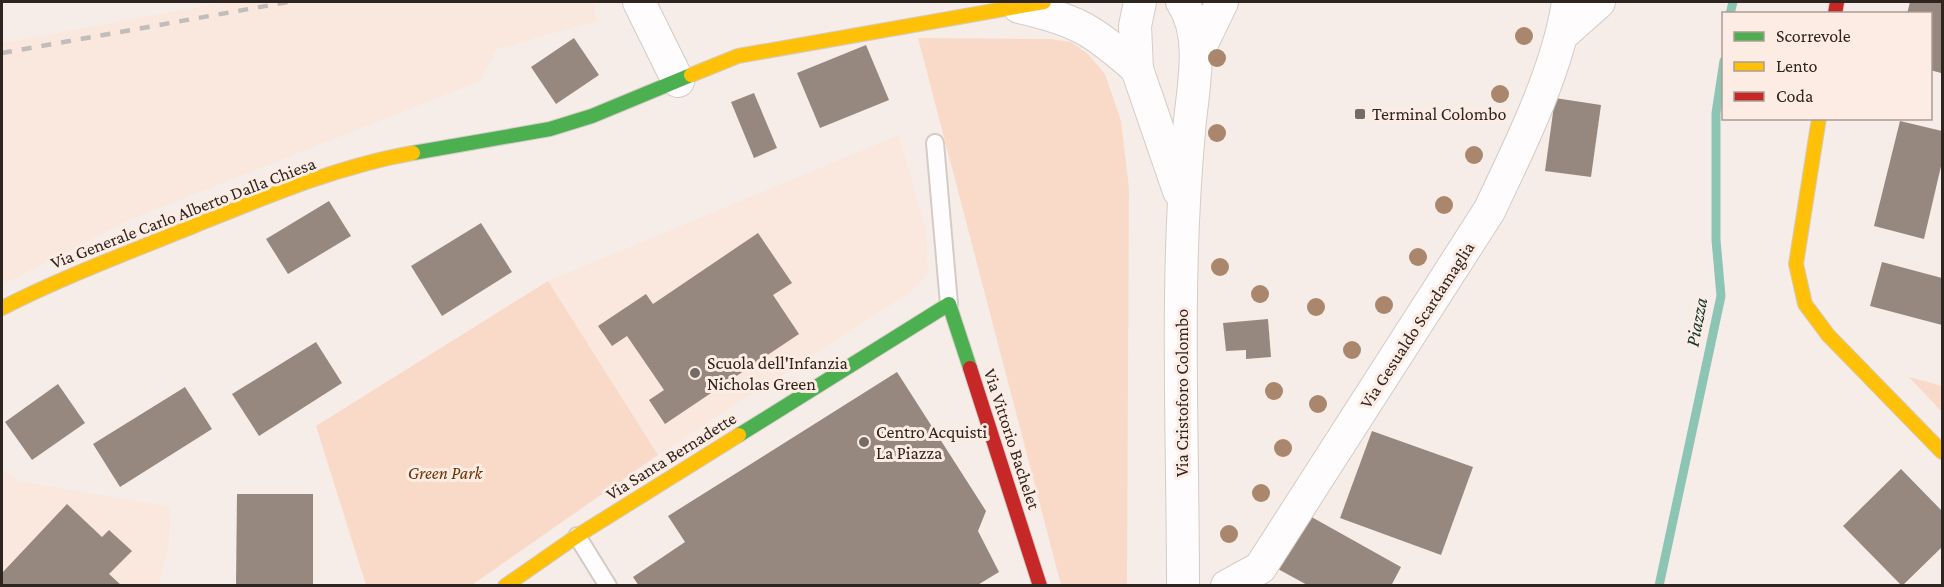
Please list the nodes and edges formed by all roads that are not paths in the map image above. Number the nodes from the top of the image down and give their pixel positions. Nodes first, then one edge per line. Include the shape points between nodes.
1 (639, 2) edge
2 (1140, 2) edge
3 (1182, 2) edge
4 (1222, 2) edge
5 (1568, 2) edge
6 (1599, 2) edge
7 (1032, 4) edge
8 (1563, 34) junction
9 (1196, 56) junction
10 (1137, 69) junction
11 (678, 81) junction
12 (1819, 120) edge
13 (935, 143) dead end
14 (1183, 201) junction
15 (949, 304) junction
16 (2, 308) edge
17 (1942, 452) edge
18 (553, 529) dead end
19 (570, 540) junction
20 (528, 579) edge
21 (1250, 582) edge
22 (505, 585) edge
23 (608, 585) edge
24 (1040, 585) edge
25 (1183, 585) edge

1 - 11 street
2 - 10 street, Via Cristoforo Colombo via 1135,26
3 - 9 street, Via Cristoforo Colombo via 1191,16
4 - 9 street, Via Cristoforo Colombo
5 - 8 street, Via Gesualdo Scardamaglia
6 - 8 street, Via Gesualdo Scardamaglia
7 - 10 street, Via Cristoforo Colombo via 1102,38
7 - 11 street, Via Generale Carlo Alberto Dalla Chiesa via 738,56
8 - 21 street, Via Gesualdo Scardamaglia via 1514,160 1489,211
9 - 14 street, Via Cristoforo Colombo
10 - 14 street, Via Cristoforo Colombo
11 - 16 street, Via Generale Carlo Alberto Dalla Chiesa via 550,129 389,157 279,192 47,285
12 - 17 street via 1796,264 1805,304 1828,335
13 - 15 lane
14 - 25 street, Via Cristoforo Colombo
15 - 19 street, Via Santa Bernadette
15 - 24 street, Via Vittorio Bachelet
18 - 19 lane
19 - 20 street, Via Santa Bernadette
19 - 23 lane
20 - 22 street, Via Santa Bernadette

